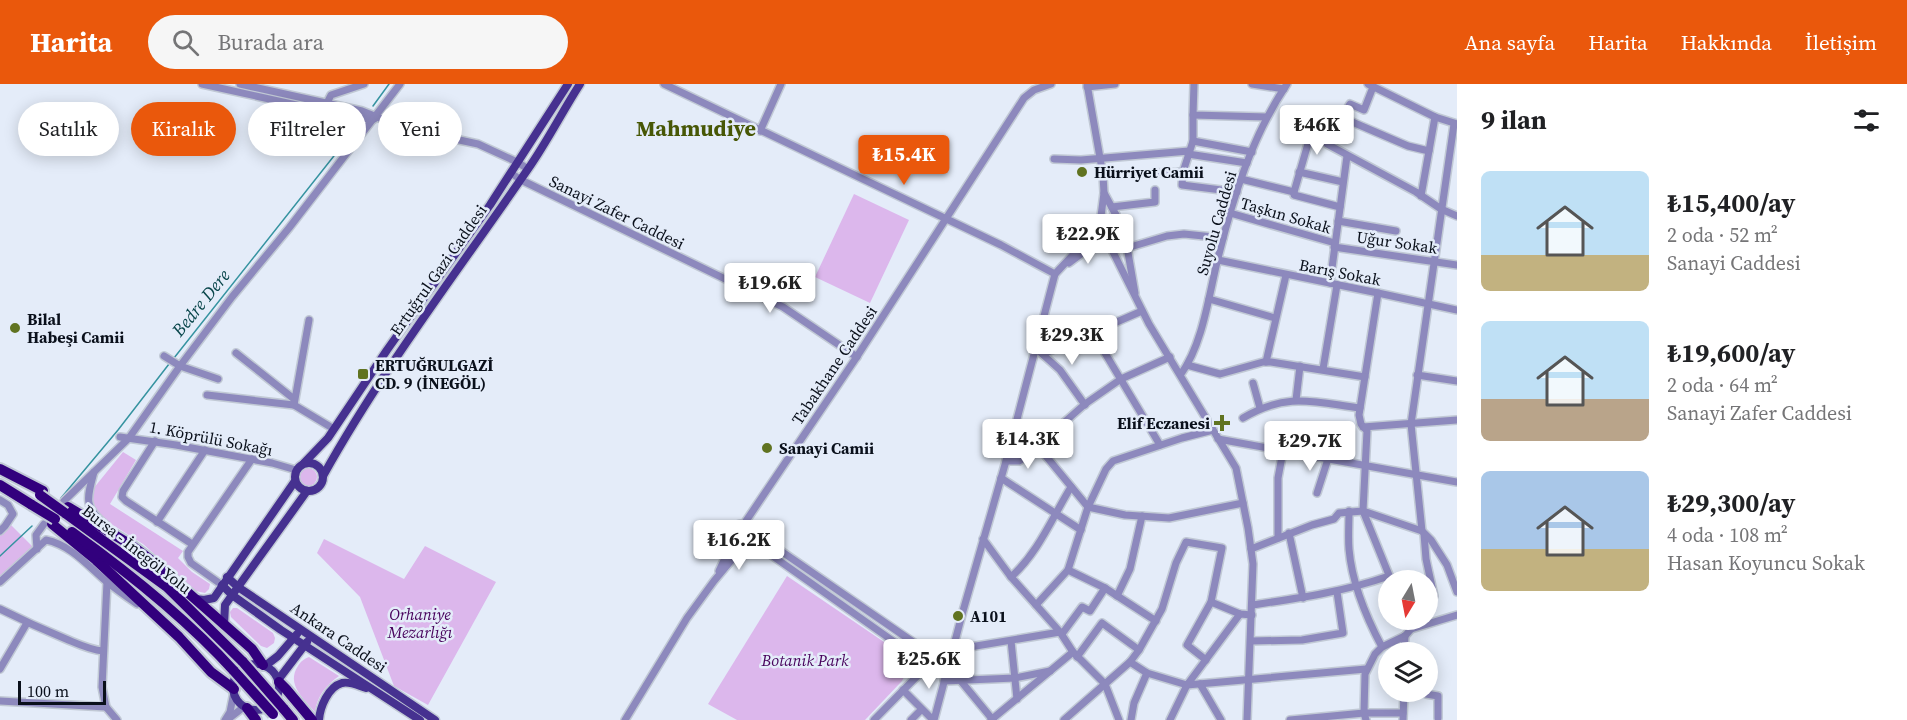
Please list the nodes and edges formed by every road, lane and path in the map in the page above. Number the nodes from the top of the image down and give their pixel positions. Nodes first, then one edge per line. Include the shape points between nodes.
1 (202, 84) edge
2 (240, 84) edge
3 (364, 84) edge
4 (400, 84) edge
5 (568, 84) edge
6 (580, 84) edge
7 (664, 84) edge
8 (781, 84) edge
9 (1050, 84) edge
10 (1115, 84) edge
11 (1194, 84) edge
12 (1252, 84) edge
13 (1370, 85) edge
14 (1087, 86) edge
15 (1285, 87) edge
16 (284, 102) edge
17 (322, 102) edge
18 (328, 102) edge
19 (366, 115) edge
20 (1193, 115) junction
21 (366, 117) edge
22 (1267, 117) junction
23 (1435, 117) junction
24 (375, 118) junction
25 (1343, 118) junction
26 (1456, 124) edge
27 (760, 130) junction
28 (1333, 133) junction
29 (1193, 141) junction
30 (1429, 151) junction
31 (1252, 152) junction
32 (1188, 153) junction
33 (1347, 156) junction
34 (1054, 159) dead end
35 (1100, 159) junction
36 (517, 162) junction
37 (1247, 163) junction
38 (528, 169) junction
39 (1183, 171) junction
40 (1299, 172) junction
41 (511, 173) junction
42 (1103, 175) junction
43 (1241, 179) junction
44 (521, 180) junction
45 (1343, 182) junction
46 (1155, 190) dead end
47 (1237, 192) junction
48 (1294, 192) junction
49 (1104, 193) junction
50 (1421, 196) junction
51 (1112, 207) junction
52 (1340, 207) junction
53 (1441, 209) junction
54 (1230, 213) junction
55 (1116, 215) junction
56 (1457, 216) edge
57 (945, 219) junction
58 (1338, 221) junction
59 (1102, 224) junction
60 (1122, 230) junction
61 (1396, 231) dead end
62 (1106, 236) junction
63 (1223, 238) junction
64 (1334, 245) junction
65 (1127, 248) junction
66 (1218, 260) junction
67 (1434, 261) junction
68 (1457, 265) edge
69 (1055, 274) junction
70 (1286, 275) junction
71 (1333, 284) junction
72 (1378, 292) junction
73 (1209, 299) junction
74 (1137, 301) junction
75 (1430, 304) junction
76 (1457, 310) edge
77 (1142, 311) junction
78 (1275, 318) junction
79 (309, 320) dead end
80 (1093, 333) junction
81 (1036, 348) junction
82 (236, 353) dead end
83 (1043, 354) junction
84 (164, 356) dead end
85 (857, 357) junction
86 (1170, 357) junction
87 (1266, 362) junction
88 (178, 365) junction
89 (1187, 365) junction
90 (1300, 366) junction
91 (1323, 369) junction
92 (1180, 374) junction
93 (1417, 375) junction
94 (1365, 377) junction
95 (218, 379) dead end
96 (1121, 379) junction
97 (1457, 381) edge
98 (1253, 383) dead end
99 (207, 395) dead end
100 (1296, 400) junction
101 (294, 402) junction
102 (1085, 405) junction
103 (1260, 408) junction
104 (1360, 408) junction
105 (1243, 418) dead end
106 (1457, 420) edge
107 (1017, 421) junction
108 (1411, 424) junction
109 (1363, 427) junction
110 (334, 429) junction
111 (1213, 430) junction
112 (120, 437) dead end
113 (129, 438) junction
114 (1218, 439) junction
115 (155, 441) junction
116 (1160, 445) junction
117 (1037, 446) junction
118 (205, 450) junction
119 (1283, 451) junction
120 (252, 459) junction
121 (1328, 459) junction
122 (1006, 461) junction
123 (304, 463) junction
124 (1366, 466) junction
125 (0, 469) edge
126 (296, 470) junction
127 (94, 472) junction
128 (1417, 474) junction
129 (323, 476) junction
130 (1001, 478) junction
131 (295, 481) junction
132 (1457, 482) edge
133 (0, 484) edge
134 (1071, 488) junction
135 (0, 490) edge
136 (307, 491) junction
137 (1317, 493) dead end
138 (0, 500) edge
139 (1243, 503) junction
140 (31, 507) junction
141 (1088, 507) junction
142 (1349, 511) junction
143 (1363, 511) junction
144 (1054, 513) junction
145 (58, 515) junction
146 (1142, 516) junction
147 (158, 522) junction
148 (744, 524) junction
149 (1081, 530) junction
150 (0, 531) edge
151 (752, 531) junction
152 (1423, 532) junction
153 (732, 533) junction
154 (1289, 533) junction
155 (1278, 538) junction
156 (983, 539) junction
157 (127, 542) junction
158 (748, 542) junction
159 (192, 544) junction
160 (37, 549) junction
161 (1251, 549) junction
162 (1068, 570) junction
163 (1387, 570) edge
164 (1428, 570) edge
165 (1011, 577) junction
166 (225, 581) junction
167 (714, 581) junction
168 (1378, 581) edge
169 (0, 582) edge
170 (107, 582) junction
171 (238, 587) junction
172 (1357, 587) junction
173 (1105, 588) junction
174 (1337, 592) junction
175 (1457, 592) edge
176 (232, 595) junction
177 (1118, 596) junction
178 (847, 597) junction
179 (1302, 598) junction
180 (196, 599) junction
181 (1211, 602) junction
182 (841, 604) junction
183 (1036, 605) junction
184 (1252, 605) junction
185 (0, 609) edge
186 (1240, 614) junction
187 (1252, 615) junction
188 (1457, 615) edge
189 (1156, 621) junction
190 (1438, 621) edge
191 (27, 623) junction
192 (224, 625) junction
193 (301, 629) junction
194 (172, 630) junction
195 (1410, 630) edge
196 (1061, 633) junction
197 (311, 636) junction
198 (1405, 636) junction
199 (294, 638) junction
200 (1011, 641) junction
201 (1251, 641) junction
202 (1379, 642) edge
203 (1392, 642) edge
204 (1405, 642) edge
205 (305, 645) junction
206 (952, 650) junction
207 (1139, 650) junction
208 (103, 651) junction
209 (1378, 651) edge
210 (1075, 654) junction
211 (932, 658) junction
212 (1206, 660) junction
213 (1130, 662) junction
214 (264, 665) junction
215 (948, 666) junction
216 (0, 669) edge
217 (1366, 669) junction
218 (1050, 671) junction
219 (1147, 674) junction
220 (1015, 678) junction
221 (1248, 678) junction
222 (960, 680) junction
223 (278, 681) junction
224 (944, 681) junction
225 (1105, 684) junction
226 (1187, 684) junction
227 (1200, 684) junction
228 (903, 690) junction
229 (234, 691) junction
230 (381, 693) junction
231 (1017, 699) junction
232 (0, 701) edge
233 (1438, 702) edge
234 (106, 707) junction
235 (246, 707) junction
236 (921, 710) junction
237 (278, 714) edge
238 (407, 716) edge
239 (1403, 716) edge
240 (1365, 717) edge
241 (1438, 718) dead end
242 (117, 720) edge
243 (226, 720) edge
244 (256, 720) edge
245 (293, 720) edge
246 (312, 720) edge
247 (319, 720) edge
248 (420, 720) edge
249 (435, 720) edge
250 (626, 720) edge
251 (874, 720) edge
252 (911, 720) edge
253 (933, 720) edge
254 (992, 720) edge
255 (1064, 720) edge
256 (1119, 720) edge
257 (1131, 720) edge
258 (1170, 720) edge
259 (1221, 720) edge
260 (1247, 720) edge
261 (1290, 720) edge

1 - 16 street
2 - 17 street
3 - 18 street via 331,95
4 - 24 street
5 - 36 main road, Ertuğrul Gazi Caddesi
6 - 38 main road, Ertuğrul Gazi Caddesi
7 - 27 street
8 - 27 street
9 - 57 street, Tabakhane Caddesi via 1024,98
10 - 14 street
11 - 20 street
12 - 15 street
13 - 23 street
13 - 25 street via 1364,110 1350,104
14 - 35 street
15 - 22 street, Suyolu Caddesi
19 - 24 street
20 - 22 street
20 - 29 street
21 - 24 street
22 - 31 street, Suyolu Caddesi
23 - 26 street
23 - 30 street
24 - 36 street via 478,144
24 - 88 street
25 - 28 street
25 - 30 street
26 - 53 street
27 - 57 street
28 - 33 street via 1327,144
28 - 40 street via 1314,123
29 - 31 street
29 - 32 street
30 - 50 street
31 - 37 street, Suyolu Caddesi
32 - 35 street
32 - 37 street
32 - 39 street
33 - 45 street
33 - 50 street
34 - 35 street
35 - 42 street
36 - 38 street
36 - 41 main road, Ertuğrul Gazi Caddesi
37 - 43 street, Suyolu Caddesi
38 - 44 main road, Ertuğrul Gazi Caddesi
39 - 42 street
39 - 47 street via 1182,185
40 - 45 street
40 - 48 street
41 - 44 street, Sanayi Zafer Caddesi
41 - 110 main road, Ertuğrul Gazi Caddesi
42 - 49 street
43 - 47 street, Suyolu Caddesi
43 - 48 street
44 - 85 street, Sanayi Zafer Caddesi via 783,307
44 - 129 main road, Ertuğrul Gazi Caddesi via 414,329
45 - 52 street
46 - 51 street via 1155,202
47 - 54 street, Suyolu Caddesi
48 - 52 street
49 - 51 street
49 - 59 street
50 - 53 street
51 - 55 street
52 - 58 street
53 - 56 street
53 - 67 street
54 - 63 street, Suyolu Caddesi
54 - 64 street, Taşkın Sokak
55 - 59 street
55 - 60 street
57 - 69 street
57 - 85 street, Tabakhane Caddesi
58 - 61 street
58 - 64 street
59 - 62 street
59 - 69 street
60 - 62 street
60 - 65 street
62 - 69 street
62 - 74 street
63 - 65 street via 1184,234
63 - 66 street, Suyolu Caddesi
64 - 67 street, Uğur Sokak
64 - 71 street
65 - 74 street
66 - 70 street, Barış Sokak
66 - 73 street, Suyolu Caddesi
67 - 68 street, Uğur Sokak
67 - 75 street
69 - 81 street
70 - 71 street, Barış Sokak
70 - 78 street
71 - 72 street, Barış Sokak
71 - 91 street
72 - 75 street, Barış Sokak
72 - 94 street
73 - 78 street
73 - 89 street, Suyolu Caddesi
74 - 77 street
75 - 76 street, Barış Sokak
75 - 93 street
77 - 80 street
77 - 86 street
78 - 87 street
79 - 101 street
80 - 83 street
80 - 96 street
81 - 83 street
81 - 107 street
82 - 101 street
83 - 102 street
84 - 88 street
85 - 148 street, Tabakhane Caddesi
86 - 92 street
86 - 96 street
87 - 89 street via 1220,374
87 - 90 street
88 - 95 street
88 - 113 street
89 - 92 street, Suyolu Caddesi
90 - 91 street
90 - 100 street
91 - 94 street
92 - 111 street
93 - 97 street
93 - 108 street
94 - 104 street
96 - 102 street
96 - 116 street
98 - 103 street
99 - 101 street
100 - 103 street
100 - 104 street
101 - 110 street
102 - 117 street
103 - 105 street
104 - 109 street
106 - 108 street
107 - 117 street
107 - 122 street
108 - 109 street
108 - 128 street
109 - 124 street via 1367,431
110 - 123 main road, Ertuğrul Gazi Caddesi
111 - 114 street
111 - 116 street
112 - 113 street, 1. Köprülü Sokağı
113 - 115 street, 1. Köprülü Sokağı
113 - 127 street
114 - 119 street
114 - 139 street via 1236,468
115 - 118 street, 1. Köprülü Sokağı
115 - 147 street via 122,497
116 - 141 street via 1113,461
117 - 122 street via 1019,461
117 - 134 street
118 - 120 street, 1. Köprülü Sokağı
118 - 147 street
119 - 121 street
119 - 155 street via 1278,478
120 - 126 street, 1. Köprülü Sokağı
120 - 159 street
121 - 124 street
121 - 137 street
122 - 130 street
123 - 126 main road
123 - 129 main road via 317,465
124 - 128 street
124 - 143 street
125 - 145 highway, Bursa - İnegöl Yolu, bridge via 41,493
126 - 131 main road
127 - 145 street
127 - 157 street via 88,496 92,512
128 - 132 street
128 - 152 street
129 - 136 main road via 319,487
130 - 144 street
130 - 156 street
131 - 136 main road
131 - 166 main road
133 - 140 highway, Bursa - İnegöl Yolu
134 - 141 street
134 - 144 street
135 - 140 highway
136 - 171 main road
138 - 150 street via 13,514
139 - 146 street via 1183,516
139 - 161 street
140 - 145 highway, Bursa - İnegöl Yolu, bridge
141 - 146 street
141 - 149 street
142 - 143 street
142 - 154 street
142 - 172 street via 1349,550
143 - 152 street
143 - 163 street
144 - 149 street
144 - 165 street via 1025,565
145 - 157 highway
145 - 160 street via 36,535
145 - 194 highway via 96,560
145 - 237 highway, Bursa - İnegöl Yolu, bridge via 158,599
145 - 237 highway, Bursa - İnegöl Yolu, bridge via 167,587 243,662
146 - 177 street via 1130,569
147 - 159 street
148 - 151 street
148 - 153 street
149 - 162 street
151 - 158 street
151 - 178 street
152 - 164 street
152 - 175 street via 1447,565
153 - 158 street via 735,542
153 - 167 street
154 - 155 street
154 - 179 street
155 - 161 street
156 - 165 street
156 - 206 street
157 - 180 highway
158 - 167 street
158 - 182 street
159 - 166 street via 188,554 191,563
160 - 169 street
160 - 170 street via 46,540 57,542
161 - 184 street
162 - 173 street
162 - 183 street
165 - 183 street
166 - 171 main road, Ankara Caddesi
166 - 176 main road, Ankara Caddesi
166 - 180 main road via 214,598
167 - 250 street via 687,618
168 - 172 street
170 - 194 street
170 - 208 street
171 - 176 main road
171 - 193 main road, Ankara Caddesi
172 - 174 street
172 - 202 street
173 - 177 street
173 - 196 street via 1090,611 1082,607
174 - 179 street
174 - 201 street via 1344,633 1302,640
176 - 192 main road via 224,610
176 - 199 main road, Ankara Caddesi
177 - 189 street
178 - 182 street
178 - 211 street
179 - 184 street
180 - 192 highway
181 - 186 street
181 - 189 street via 1222,548 1186,542
181 - 212 street via 1186,645
182 - 211 street via 910,652
183 - 196 street
184 - 187 street
185 - 191 street
186 - 187 street
186 - 212 street
187 - 201 street
188 - 190 street
189 - 207 street
191 - 208 street via 94,651
191 - 216 street
192 - 214 highway
193 - 197 main road, Ankara Caddesi
193 - 199 main road
194 - 229 highway
195 - 198 street
196 - 200 street
196 - 210 street
197 - 205 main road
197 - 249 main road, Ankara Caddesi
198 - 203 street
198 - 204 street
199 - 205 main road, Ankara Caddesi
199 - 214 main road
200 - 206 street
200 - 220 street
201 - 221 street
205 - 223 main road
205 - 230 main road, Ankara Caddesi
206 - 215 street
207 - 210 street via 1102,623
207 - 213 street
208 - 234 street
209 - 217 street
210 - 218 street
210 - 225 street
211 - 215 street
211 - 228 street
212 - 226 street
213 - 219 street
213 - 225 street
214 - 223 main road via 275,673
214 - 229 main road via 241,669
215 - 224 street
217 - 221 street
217 - 240 street
218 - 220 street
218 - 231 street
219 - 226 street
219 - 257 street
220 - 222 street
220 - 231 street
221 - 227 street
221 - 260 street
222 - 224 street
222 - 254 street
223 - 235 main road via 278,695 268,706
223 - 246 highway
224 - 253 street
225 - 255 street
225 - 256 street
226 - 227 street
226 - 258 street
227 - 259 street
228 - 236 street
228 - 251 street
229 - 235 main road
229 - 243 street
230 - 238 main road, Ankara Caddesi
230 - 247 main road via 344,682 323,703
231 - 254 street
232 - 234 street
233 - 241 street
234 - 242 street
235 - 243 street
235 - 244 highway
236 - 252 street
236 - 253 street
237 - 245 highway, Bursa - İnegöl Yolu
238 - 248 main road, Ankara Caddesi
239 - 240 street
240 - 261 street

